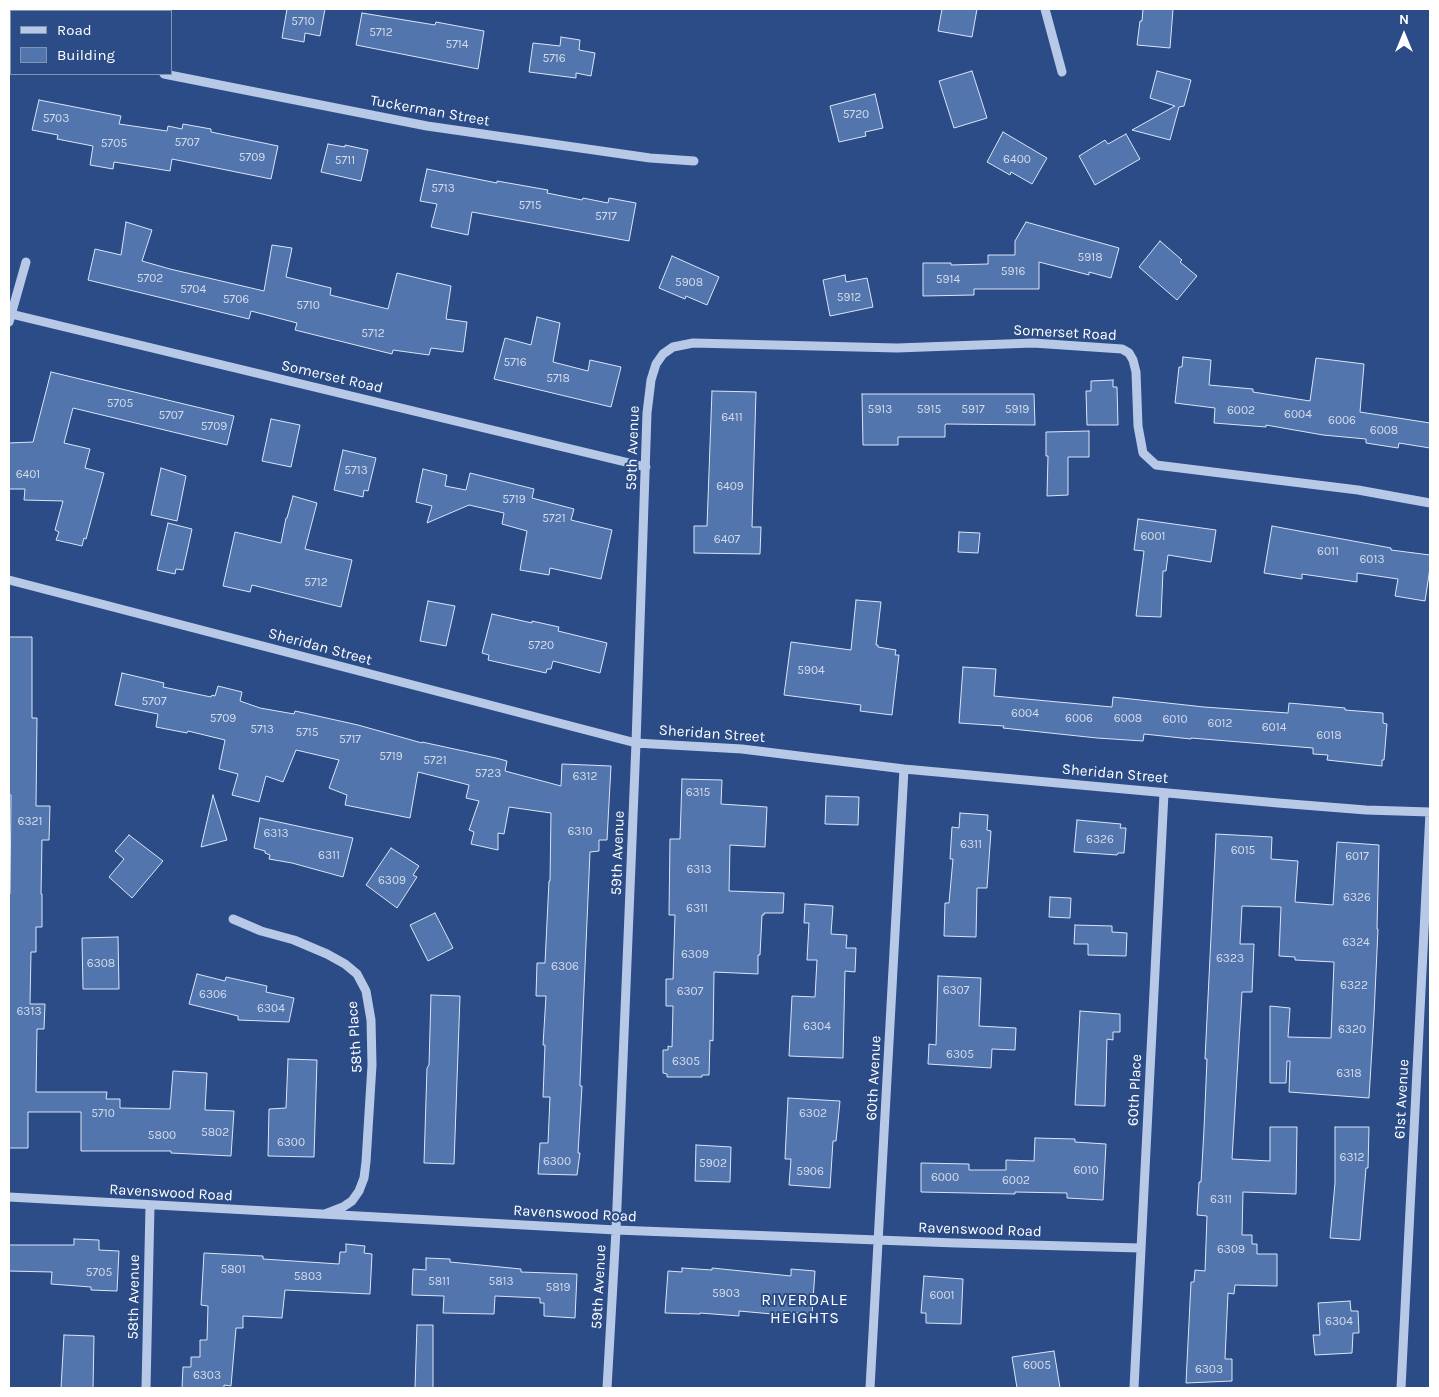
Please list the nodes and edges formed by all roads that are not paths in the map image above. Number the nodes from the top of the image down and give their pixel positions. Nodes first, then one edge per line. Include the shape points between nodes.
1 (1045, 9) edge
2 (1062, 72) dead end
3 (169, 75) edge
4 (694, 161) dead end
5 (26, 262) dead end
6 (10, 318) edge
7 (693, 343) joint
8 (646, 467) junction
9 (1430, 503) edge
10 (9, 580) edge
11 (636, 743) junction
12 (904, 769) junction
13 (1164, 793) junction
14 (1430, 812) edge
15 (233, 920) dead end
16 (9, 1197) edge
17 (150, 1206) junction
18 (322, 1215) junction
19 (616, 1230) junction
20 (879, 1240) junction
21 (1140, 1248) junction
22 (146, 1388) edge
23 (607, 1388) edge
24 (870, 1388) edge
25 (1134, 1388) edge
26 (1401, 1388) edge

1 - 2 street
3 - 4 street, Tuckerman Street via 426,126 650,158
5 - 6 street
6 - 8 street, Somerset Road
7 - 8 street, 59th Avenue via 673,347 656,364 647,412
7 - 9 street, Somerset Road via 897,348 1032,343 1122,349 1129,353 1136,372 1138,426 1143,453 1156,465 1358,490
8 - 11 street, 59th Avenue
10 - 11 street, Sheridan Street
11 - 12 street, Sheridan Street via 742,749
11 - 19 street, 59th Avenue
12 - 13 street, Sheridan Street
12 - 20 street, 60th Avenue
13 - 14 street, Sheridan Street via 1366,810
13 - 21 street, 60th Place
14 - 26 street, 61st Avenue
15 - 18 street, 58th Place via 327,954 357,974 366,991 372,1065 364,1178 352,1201
16 - 17 street, Ravenswood Road
17 - 18 street, Ravenswood Road
17 - 22 street, 58th Avenue
18 - 19 street, Ravenswood Road
19 - 20 street, Ravenswood Road
19 - 23 street, 59th Avenue
20 - 21 street, Ravenswood Road
20 - 24 street, 60th Avenue
21 - 25 street, 60th Place

